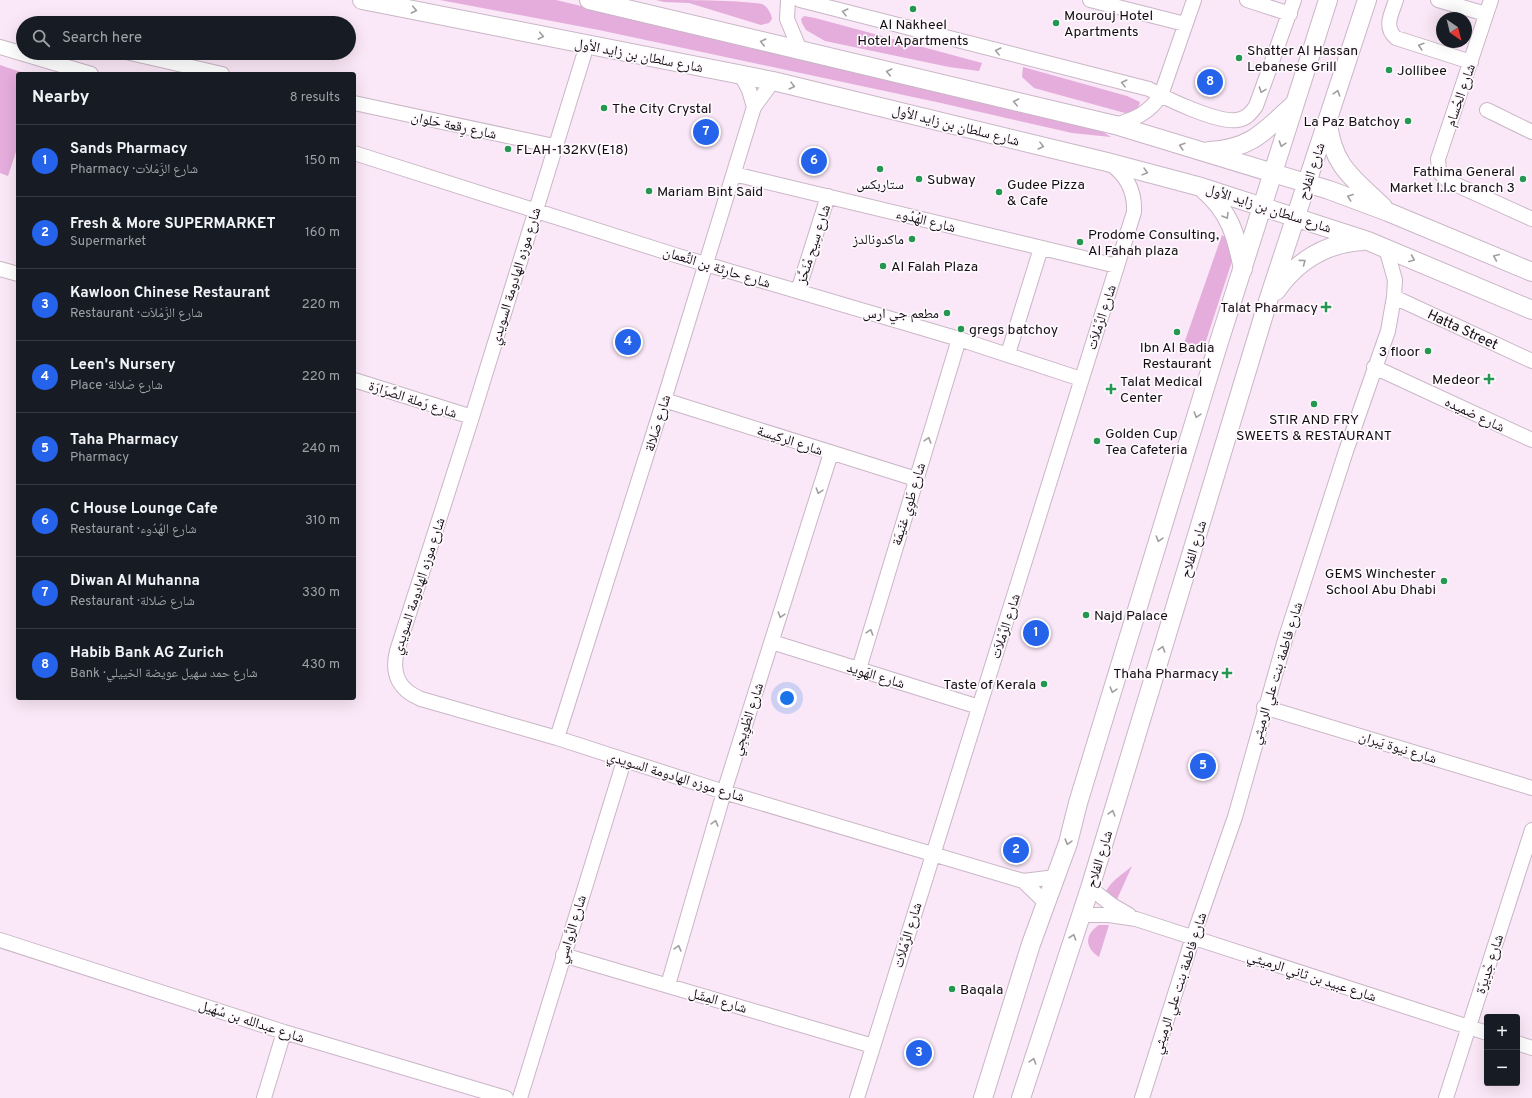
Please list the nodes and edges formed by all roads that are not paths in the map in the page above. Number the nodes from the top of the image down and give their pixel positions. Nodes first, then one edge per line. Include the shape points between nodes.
1 (362, 0) edge
2 (589, 0) edge
3 (788, 0) edge
4 (800, 0) edge
5 (1090, 0) edge
6 (1194, 0) edge
7 (1246, 0) edge
8 (1294, 0) edge
9 (1328, 0) edge
10 (1367, 0) edge
11 (1396, 0) edge
12 (1438, 0) edge
13 (1490, 0) edge
14 (1290, 14) junction
15 (1486, 14) junction
16 (1185, 24) junction
17 (586, 45) junction
18 (0, 47) edge
19 (16, 48) edge
20 (800, 50) junction
21 (53, 60) edge
22 (161, 60) edge
23 (1471, 62) junction
24 (86, 72) edge
25 (213, 72) edge
26 (741, 75) junction
27 (772, 81) junction
28 (1161, 96) junction
29 (356, 103) edge
30 (1295, 104) junction
31 (754, 107) junction
32 (1487, 110) dead end
33 (1328, 120) junction
34 (1115, 125) junction
35 (1532, 132) edge
36 (554, 146) junction
37 (1202, 152) junction
38 (356, 154) edge
39 (1107, 162) junction
40 (1273, 173) junction
41 (734, 174) junction
42 (1307, 183) junction
43 (1201, 187) junction
44 (828, 196) junction
45 (1262, 206) junction
46 (535, 211) junction
47 (1388, 212) junction
48 (1296, 217) junction
49 (1532, 219) edge
50 (1368, 241) junction
51 (1041, 248) junction
52 (1386, 248) junction
53 (706, 264) junction
54 (1118, 266) junction
55 (0, 269) edge
56 (1243, 271) junction
57 (1532, 272) edge
58 (16, 273) edge
59 (798, 291) junction
60 (1394, 297) junction
61 (1268, 301) junction
62 (1532, 310) edge
63 (959, 339) junction
64 (1008, 354) junction
65 (1532, 361) edge
66 (1374, 367) junction
67 (1080, 378) junction
68 (356, 381) edge
69 (664, 400) junction
70 (472, 417) junction
71 (1532, 440) edge
72 (831, 453) junction
73 (916, 479) junction
74 (772, 642) junction
75 (859, 669) junction
76 (980, 707) junction
77 (1264, 707) junction
78 (557, 738) junction
79 (624, 761) junction
80 (1532, 788) edge
81 (724, 792) junction
82 (1532, 830) edge
83 (932, 854) junction
84 (1056, 877) junction
85 (1023, 881) junction
86 (1090, 888) junction
87 (1047, 904) junction
88 (1081, 915) junction
89 (1136, 919) junction
90 (1193, 937) junction
91 (0, 940) edge
92 (563, 954) junction
93 (668, 985) junction
94 (1469, 1028) junction
95 (284, 1032) junction
96 (1484, 1032) edge
97 (1520, 1044) edge
98 (873, 1046) junction
99 (1532, 1048) edge
100 (264, 1098) edge
101 (506, 1098) edge
102 (520, 1098) edge
103 (857, 1098) edge
104 (983, 1098) edge
105 (1021, 1098) edge
106 (1142, 1098) edge
107 (1446, 1098) edge

1 -> 17 main road, شارع سلطان بن زايد الأول
20 -> 2 main road
3 - 20 street via 787,19
28 -> 4 street via 1148,89
5 - 16 street
6 - 16 street
7 - 14 street
8 - 14 street
9 - 30 main road
33 -> 10 main road, شارع الفلاح
23 -> 11 street via 1396,38 1389,30 1388,24
12 - 15 street
13 - 15 street, شارع الحُسام
14 -> 28 street via 1256,106 1246,118 1223,119
15 - 23 street, شارع الحُسام
16 - 28 street
17 - 26 main road, شارع سلطان بن زايد الأول
17 - 36 street, شارع موزه الهادومة السويدي
18 - 19 street
34 -> 20 main road
21 - 24 street
22 - 25 street
23 - 49 street, شارع الحُسام via 1438,159 1439,172 1454,184
26 - 27 main road, شارع سلطان بن زايد الأول
26 - 31 street
27 - 31 street, شارع صَلالة
27 -> 39 main road, شارع سلطان بن زايد الأول
28 - 34 street via 1139,117
29 - 36 street, شارع رِقعة حَلوان
30 - 37 main road via 1250,143
30 -> 40 main road
31 - 41 street, شارع صَلالة
32 - 35 street
33 - 42 main road, شارع الفلاح
33 - 47 main road via 1334,153 1342,166 1352,179
37 -> 34 main road
36 - 46 street, شارع موزه الهادومة السويدي
37 - 40 main road
38 - 46 street, شارع حارِثة بن النُّعمان
39 -> 43 main road, شارع سلطان بن زايد الأول
39 - 54 street, شارع الرَّمْلاَت via 1126,178 1134,200 1134,212
40 - 42 main road
40 - 45 main road
41 - 44 street, شارع الهُدُوء
41 - 53 street, شارع صَلالة
47 -> 42 main road
42 - 48 main road, شارع الفلاح
43 - 45 main road, شارع سلطان بن زايد الأول
43 -> 56 main road via 1213,197 1230,223 1236,237
44 - 51 street, شارع الهُدُوء
44 - 59 street, شارع سِيح مْنَحَّز
45 - 48 main road, شارع سلطان بن زايد الأول
45 - 56 main road
46 - 53 street, شارع حارِثة بن النُّعمان
46 - 70 street, شارع موزه الهادومة السويدي
57 -> 47 main road
48 - 50 main road, شارع سلطان بن زايد الأول
48 - 61 main road, شارع الفلاح
50 - 52 main road, شارع سلطان بن زايد الأول
61 -> 50 main road via 1284,279 1314,253 1332,246
51 - 54 street, شارع الهُدُوء
51 - 64 street
52 - 60 street, شارع فاطمة بنت علي الرميثي via 1395,280
52 -> 62 main road, شارع سلطان بن زايد الأول
53 - 59 street, شارع حارِثة بن النُّعمان
53 - 69 street, شارع صَلالة
54 - 67 street, شارع الرَّمْلاَت
55 - 58 street
56 -> 84 main road
59 - 63 street, شارع حارِثة بن النُّعمان
60 - 65 street, Hatta Street
60 - 66 street, شارع فاطمة بنت علي الرميثي via 1388,331
86 -> 61 main road, شارع الفلاح
63 - 64 street, شارع حارِثة بن النُّعمان
73 -> 63 street, شارع طَوِي غنَيمَة
64 - 67 street, شارع حارِثة بن النُّعمان
66 - 71 street, شارع ضميده
66 - 77 street, شارع فاطمة بنت علي الرميثي
67 - 76 street, شارع الرَّمْلاَت
68 - 70 street, شارع رَملة الصَّرَارَة
69 - 72 street, شارع الركيسة
69 - 78 street, شارع صَلالة
70 - 78 street, شارع موزه الهادومة السويدي via 397,651 394,671 404,689 412,695
72 - 73 street, شارع الركيسة
72 -> 74 street, شارع الطْوِيجِي
75 -> 73 street, شارع طَوِي غنَيمَة
74 - 75 street, شارع الهَوِيد
74 - 81 street, شارع الطْوِيجِي
75 - 76 street, شارع الهَوِيد
76 - 83 street, شارع الرَّمْلاَت
77 - 80 street, شارع نيوة يَبران
77 - 90 street, شارع فاطمة بنت علي الرميثي via 1235,817
78 - 79 street, شارع موزه الهادومة السويدي
79 - 81 street, شارع موزه الهادومة السويدي
79 - 92 street, شارع الرَّواسِي
81 - 83 street, شارع موزه الهادومة السويدي
93 -> 81 street, شارع الطْوِيجِي
82 - 94 street, شارع جْدِيرَة
83 - 85 street, شارع موزه الهادومة السويدي
83 - 98 street, شارع الرَّمْلاَت
84 - 85 street, شارع موزه الهادومة السويدي
84 - 87 main road
85 - 87 street, شارع موزه الهادومة السويدي
86 - 88 main road, شارع الفلاح
86 - 89 street, شارع عبيد بن ثاني الرميثي
87 - 104 main road via 1031,944
88 - 89 street, شارع عبيد بن ثاني الرميثي via 1109,915
105 -> 88 main road, شارع الفلاح
89 - 90 street, شارع عبيد بن ثاني الرميثي
90 - 94 street, شارع عبيد بن ثاني الرميثي
90 - 106 street, شارع فاطمة بنت علي الرميثي
91 - 95 street, شارع عبدالله بن سُهَيل
92 - 93 street, شارع المِشَل
92 - 102 street, شارع الرَّواسِي
93 - 98 street, شارع المِشَل
94 - 96 street, شارع عبيد بن ثاني الرميثي
94 - 107 street, شارع جْدِيرَة
95 - 100 street
95 - 101 street, شارع عبدالله بن سُهَيل
97 - 99 street
98 - 103 street, شارع الرَّمْلاَت

